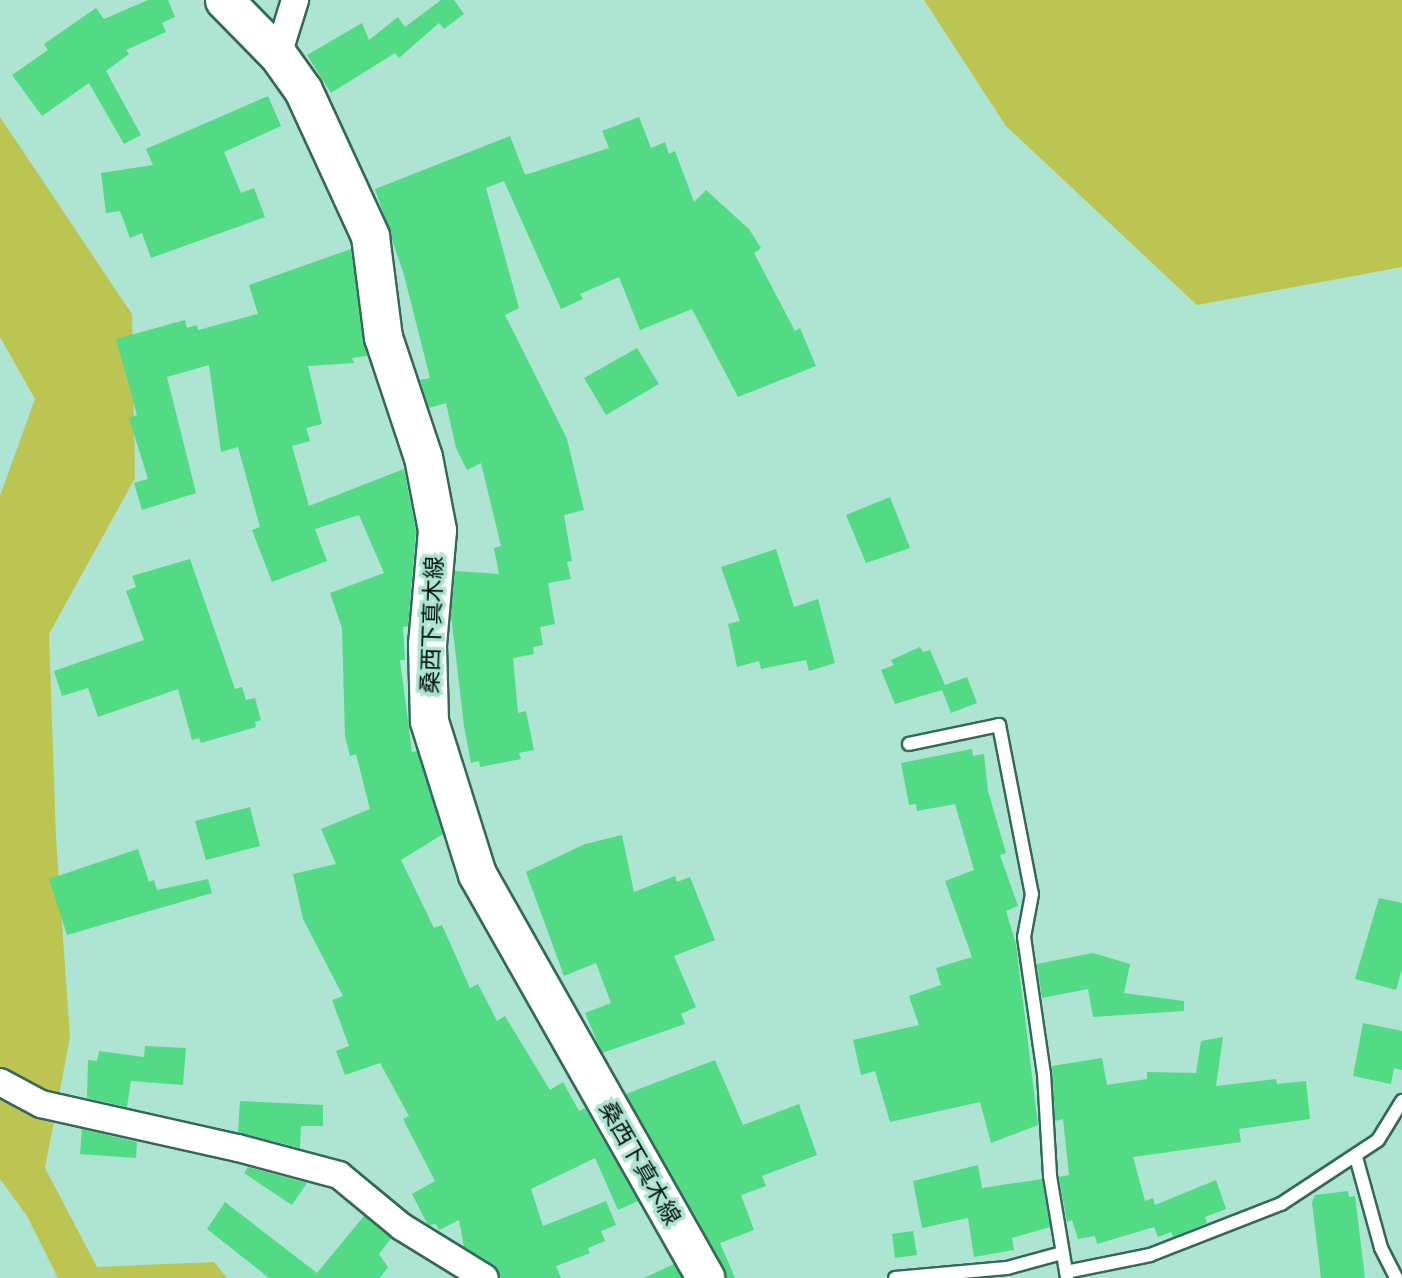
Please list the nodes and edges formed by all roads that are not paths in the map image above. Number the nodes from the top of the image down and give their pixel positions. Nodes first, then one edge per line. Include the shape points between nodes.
1 (224, 0) edge
2 (295, 0) edge
3 (278, 55) junction
4 (909, 744) dead end
5 (0, 1082) edge
6 (1402, 1101) edge
7 (1356, 1157) junction
8 (1062, 1253) junction
9 (1066, 1275) edge
10 (485, 1278) edge
11 (706, 1278) edge
12 (895, 1278) edge
13 (1396, 1278) edge

1 - 3 main road, 桑西下真木線
2 - 3 street
3 - 11 main road, 桑西下真木線 via 303,90 370,236 383,337 423,457 437,530 427,645 429,721 450,800 477,874
4 - 8 lane via 999,725 1032,894 1024,937 1044,1074 1050,1177
5 - 10 street via 41,1104 338,1175 402,1227
6 - 7 lane via 1378,1140
7 - 9 lane via 1281,1204 1150,1255
7 - 13 lane via 1381,1248
8 - 9 lane
8 - 12 lane via 1007,1268

